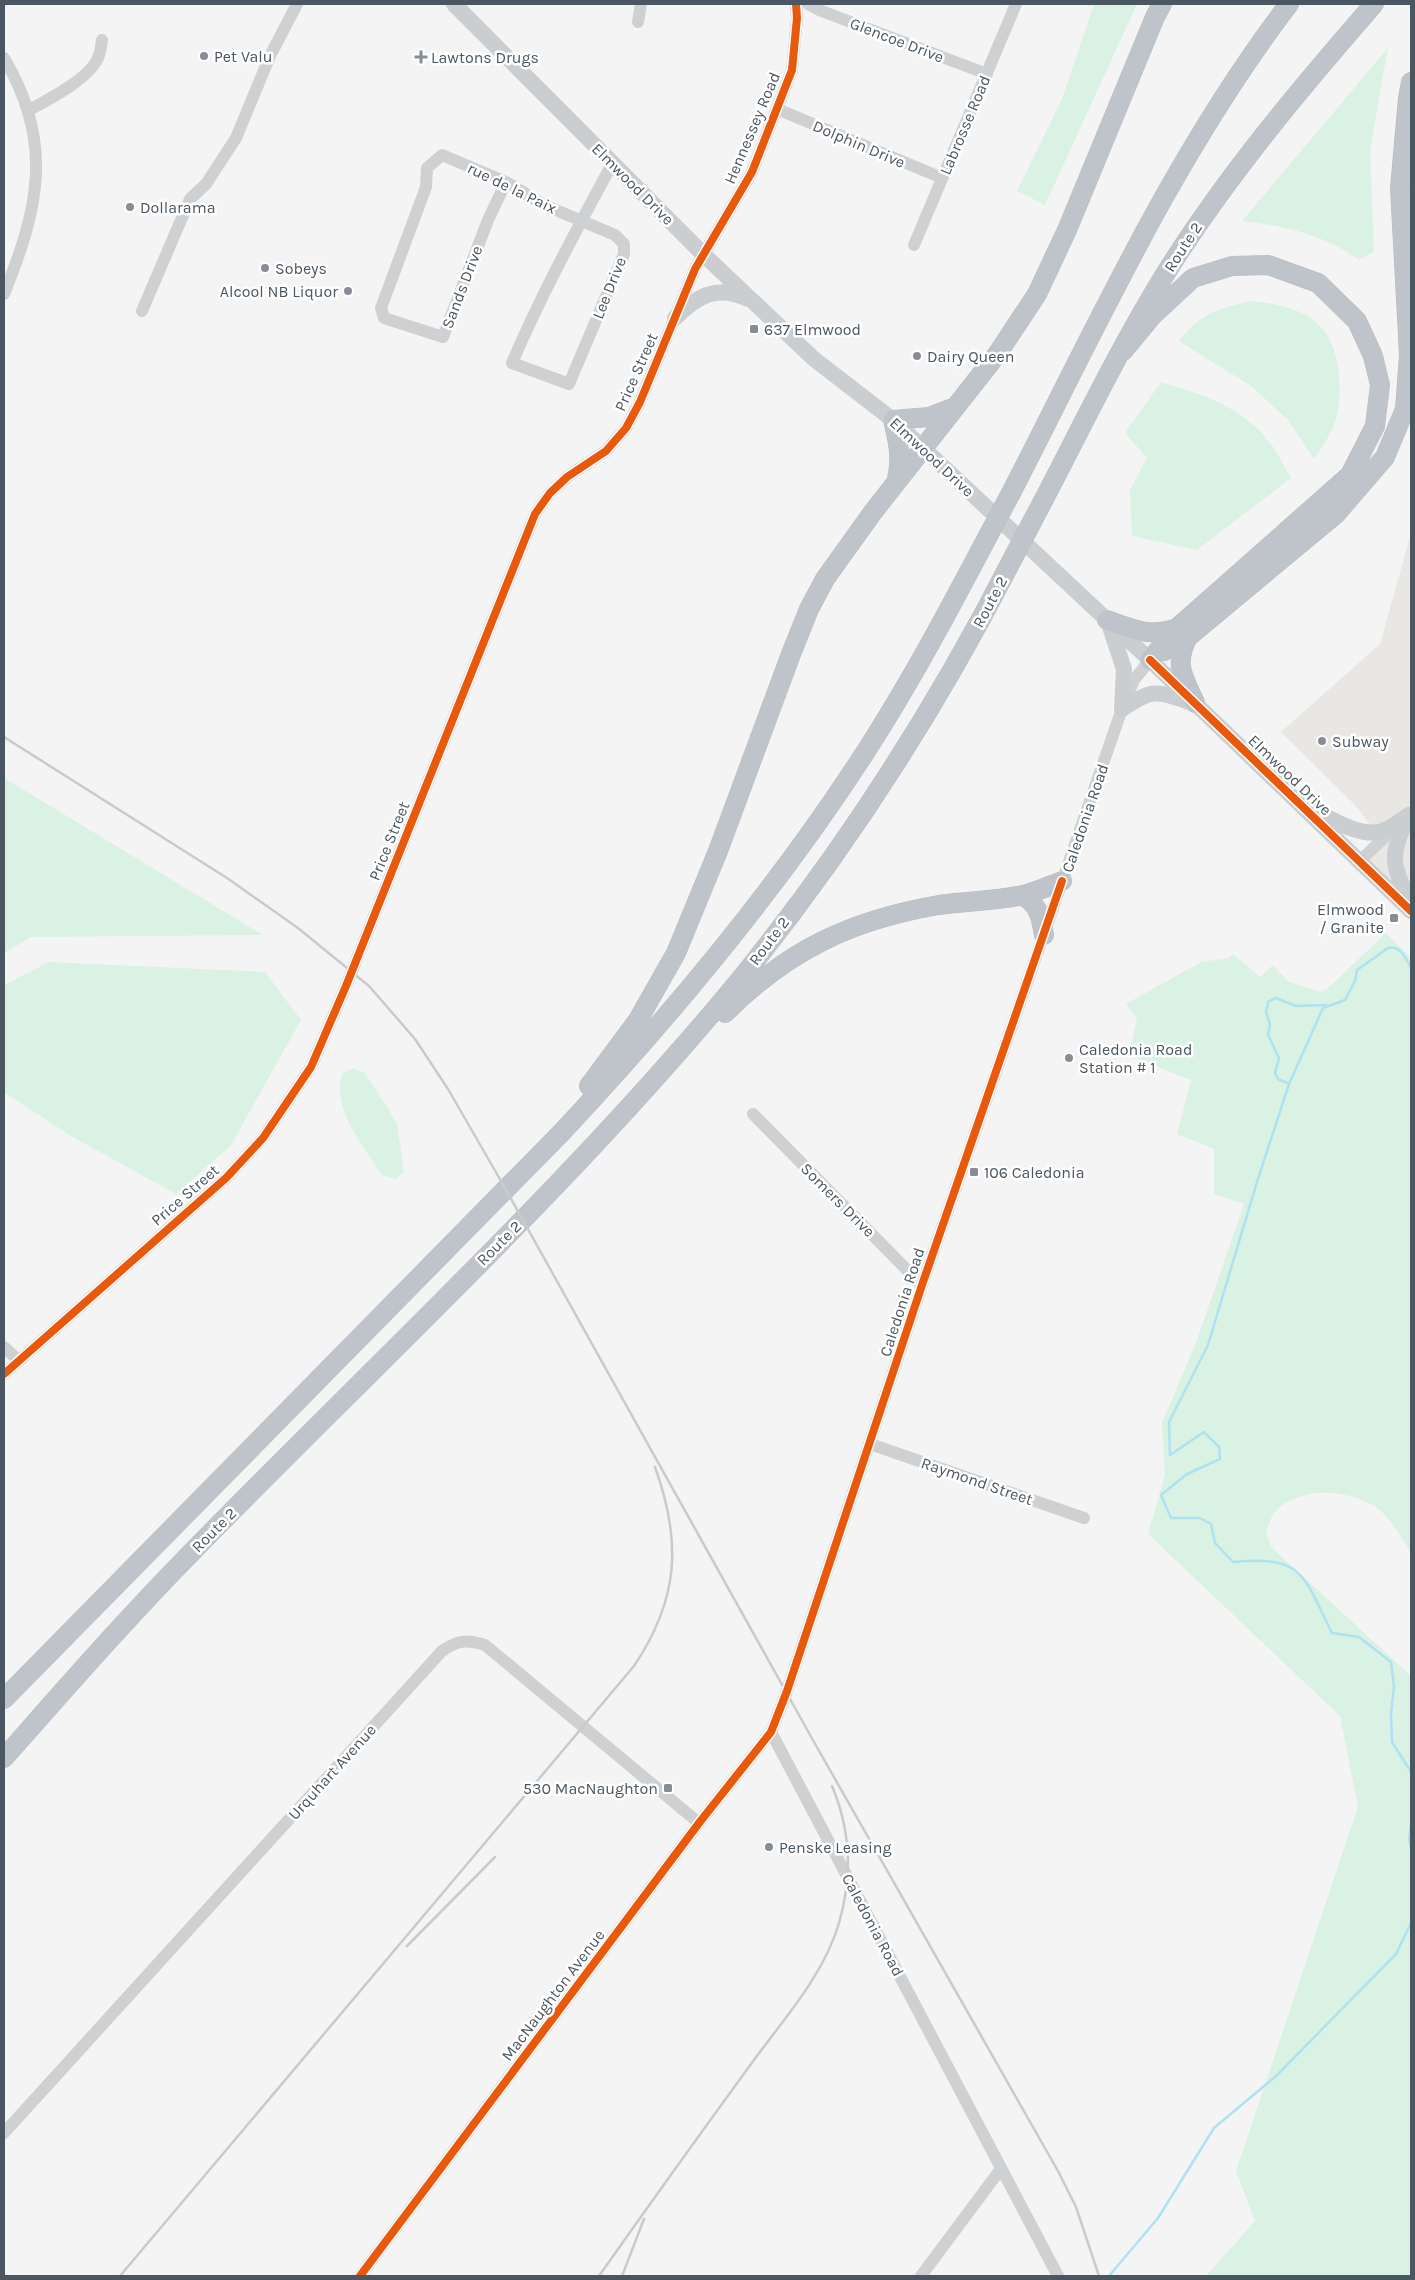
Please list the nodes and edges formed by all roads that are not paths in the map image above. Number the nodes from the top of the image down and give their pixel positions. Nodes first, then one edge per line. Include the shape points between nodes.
1 (297, 4) edge
2 (454, 4) edge
3 (641, 4) edge
4 (796, 4) edge
5 (808, 4) edge
6 (1016, 4) edge
7 (1162, 4) edge
8 (1289, 4) edge
9 (1374, 4) edge
10 (638, 22) dead end
11 (102, 40) dead end
12 (4, 58) edge
13 (987, 74) junction
14 (1411, 82) edge
15 (776, 109) junction
16 (29, 110) junction
17 (442, 154) joint
18 (612, 164) junction
19 (942, 178) junction
20 (506, 182) junction
21 (582, 221) junction
22 (914, 245) dead end
23 (704, 255) junction
24 (4, 294) edge
25 (754, 302) junction
26 (142, 311) dead end
27 (675, 318) junction
28 (1123, 351) junction
29 (956, 406) junction
30 (892, 420) junction
31 (923, 448) junction
32 (897, 481) junction
33 (1107, 620) junction
34 (1182, 633) junction
35 (1150, 660) junction
36 (1195, 704) junction
37 (1122, 709) junction
38 (1301, 804) junction
39 (1410, 813) edge
40 (1360, 861) junction
41 (1062, 882) junction
42 (1022, 895) junction
43 (1411, 904) edge
44 (1411, 911) edge
45 (1044, 935) junction
46 (648, 1085) junction
47 (754, 1114) dead end
48 (522, 1172) junction
49 (922, 1285) junction
50 (4, 1347) edge
51 (18, 1360) junction
52 (4, 1374) edge
53 (870, 1444) junction
54 (1084, 1518) dead end
55 (4, 1699) edge
56 (771, 1732) junction
57 (4, 1758) edge
58 (699, 1823) junction
59 (4, 2133) edge
60 (1000, 2170) junction
61 (360, 2276) edge
62 (921, 2276) edge
63 (1058, 2276) edge

1 - 26 street via 270,56 236,138 206,184 190,199
2 - 18 main road, Elmwood Drive
3 - 10 street
4 - 15 street, Hennessey Road via 792,70
5 - 13 street, Glencoe Drive
6 - 13 street, Labrosse Road
7 - 29 highway via 1037,294 998,353
8 - 48 highway, Route 2, bridge via 1240,72 1187,156 988,536 896,702 846,782 759,900 655,1029
9 - 28 highway, Route 2 via 1289,102 1219,195 1163,277
11 - 16 street via 99,57 87,71 57,95
12 - 16 street
13 - 19 street, Labrosse Road
14 - 34 highway via 1400,188 1409,354 1405,409 1385,457 1336,514
15 - 19 street, Dolphin Drive
15 - 23 street, Hennessey Road via 752,172
16 - 24 street via 36,148 32,214
17 - 20 street, rue de la Paix
17 - 20 street, Sands Drive via 426,168 426,187 381,308 384,318 443,337
18 - 21 street
18 - 23 main road, Elmwood Drive
19 - 22 street, Labrosse Road
20 - 21 street, rue de la Paix via 544,205
21 - 21 street, Lee Drive via 615,235 624,244 624,254 570,384 512,364 533,314
23 - 25 main road, Elmwood Drive
23 - 27 street, Price Street
25 - 27 main road via 739,294 722,292 706,295 691,302
25 - 30 main road, Elmwood Drive via 814,359
27 - 51 street, Price Street via 626,428 606,451 567,477 535,514 311,1067 263,1138 226,1178
28 - 34 highway via 1152,316 1193,278 1232,266 1268,265 1318,283 1357,321 1373,356 1380,384 1375,426 1350,475
28 - 46 highway, Route 2, bridge via 954,668 870,802 745,972
29 - 30 highway via 929,418
29 - 31 highway
30 - 31 main road, Elmwood Drive
30 - 32 highway via 900,450
31 - 32 highway
31 - 33 main road, Elmwood Drive
32 - 48 highway via 825,579 809,609 695,908 656,992 617,1051 548,1134
33 - 34 highway via 1141,631
33 - 35 main road, Elmwood Drive
33 - 37 main road via 1124,669
34 - 35 highway
34 - 36 highway via 1179,666
35 - 36 main road, Elmwood Drive
35 - 37 street, Caledonia Road via 1134,680
36 - 37 main road via 1152,692
36 - 38 main road, Elmwood Drive
37 - 41 street, Caledonia Road
38 - 39 main road via 1366,832 1384,830
38 - 40 main road, Elmwood Drive
39 - 40 street
39 - 43 main road via 1398,838 1394,860 1396,874
40 - 44 main road, Elmwood Drive
41 - 42 highway
41 - 45 street, Caledonia Road
42 - 45 highway via 1032,901 1041,914
42 - 46 highway via 921,909 869,922 821,941 763,977 680,1060
45 - 49 street, Caledonia Road
46 - 57 highway, Route 2 via 568,1173 190,1554
47 - 49 street, Somers Drive
48 - 55 highway, Route 2
49 - 53 street, Caledonia Road
50 - 51 street
51 - 52 street, Price Street
53 - 54 street, Raymond Street
53 - 56 street, Caledonia Road
56 - 58 street, MacNaughton Avenue
56 - 60 street, Caledonia Road
58 - 59 street, Urquhart Avenue via 485,1645 471,1640 456,1641 442,1650
58 - 61 street, MacNaughton Avenue
60 - 62 street
60 - 63 street, Caledonia Road

